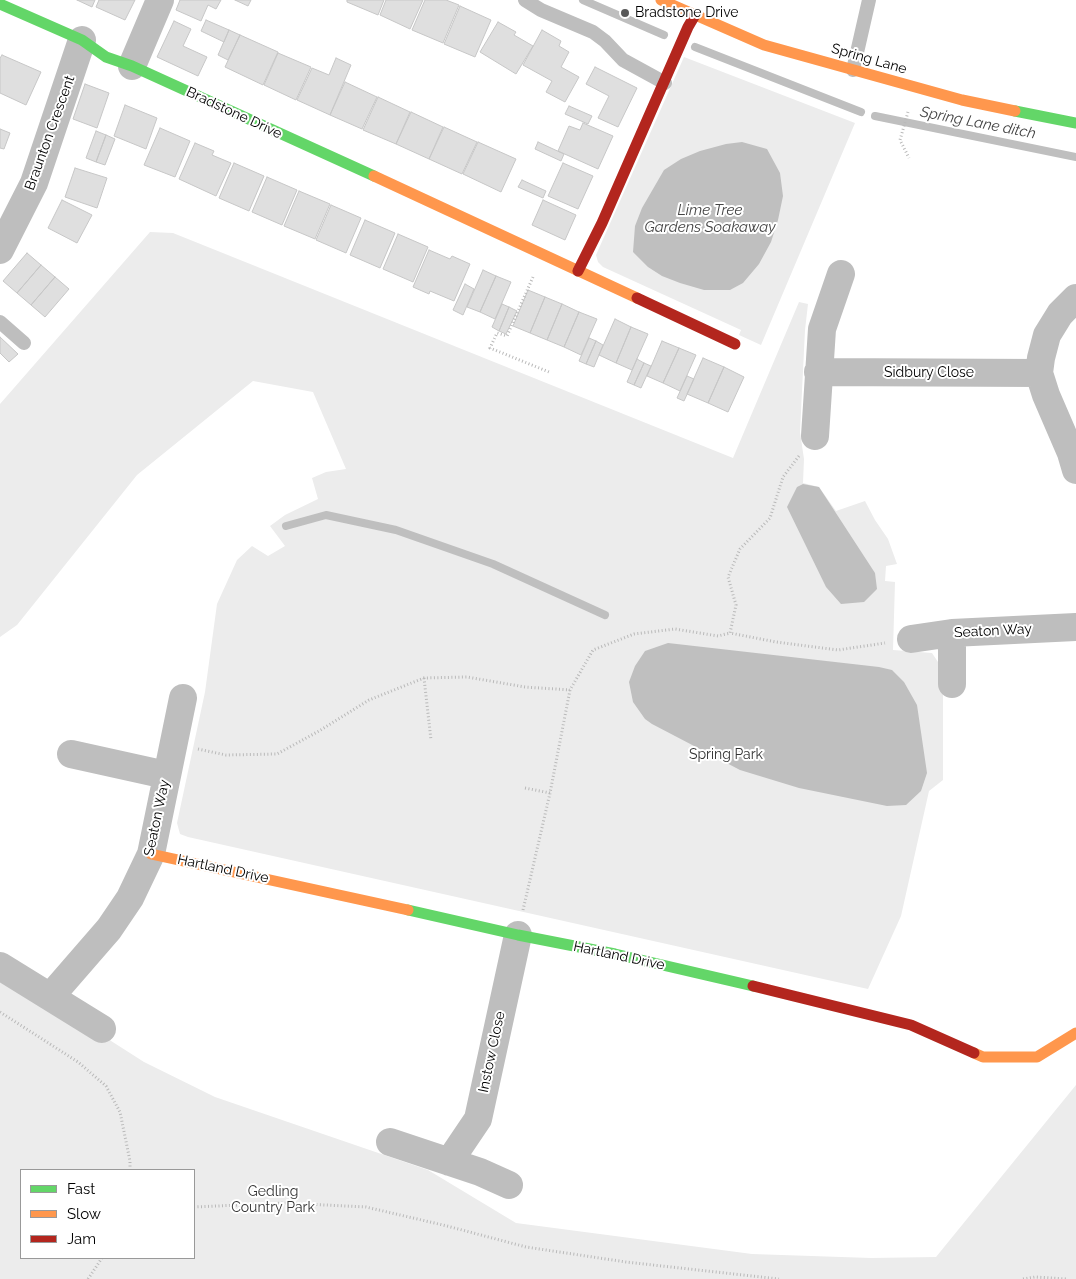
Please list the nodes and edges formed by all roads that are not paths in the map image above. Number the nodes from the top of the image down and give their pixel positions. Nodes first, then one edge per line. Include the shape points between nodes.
1 (160, 0) edge
2 (525, 0) edge
3 (661, 0) edge
4 (869, 0) edge
5 (0, 4) edge
6 (695, 15) junction
7 (82, 40) junction
8 (132, 66) junction
9 (853, 70) junction
10 (664, 83) junction
11 (1076, 123) edge
12 (0, 250) edge
13 (578, 271) junction
14 (841, 274) dead end
15 (1076, 298) edge
16 (0, 322) edge
17 (24, 343) dead end
18 (734, 344) dead end
19 (818, 372) junction
20 (1039, 373) junction
21 (815, 436) road end
22 (1076, 470) edge
23 (1076, 627) edge
24 (952, 633) junction
25 (911, 639) road end
26 (952, 684) dead end
27 (183, 698) dead end
28 (71, 754) dead end
29 (166, 775) junction
30 (151, 854) junction
31 (518, 935) junction
32 (0, 966) edge
33 (50, 997) junction
34 (102, 1029) dead end
35 (1076, 1033) edge
36 (390, 1142) dead end
37 (449, 1162) junction
38 (509, 1185) dead end

1 - 8 street
2 - 10 lane via 593,32 623,60
3 - 6 street, Spring Lane
4 - 9 lane
5 - 7 street, Bradstone Drive
6 - 9 street, Spring Lane via 764,45
6 - 10 street
7 - 8 street, Bradstone Drive via 106,58
7 - 12 street, Braunton Crescent via 34,183
8 - 13 street, Bradstone Drive
9 - 11 street, Spring Lane via 962,100
10 - 13 street
13 - 18 street, Bradstone Drive
14 - 19 street via 822,328
15 - 20 street via 1060,314 1047,335
16 - 17 lane
19 - 20 street, Sidbury Close
19 - 21 street
20 - 22 street
23 - 24 street, Seaton Way
24 - 25 street, Seaton Way
24 - 26 street
27 - 29 street, Seaton Way
28 - 29 street
29 - 30 street, Seaton Way
30 - 31 street, Hartland Drive
30 - 33 street, Seaton Way via 130,898 109,929
31 - 35 street, Hartland Drive via 615,954 911,1025 983,1057 1037,1057
31 - 37 street, Instow Close via 478,1118
32 - 33 street
33 - 34 street
36 - 37 street
37 - 38 street

